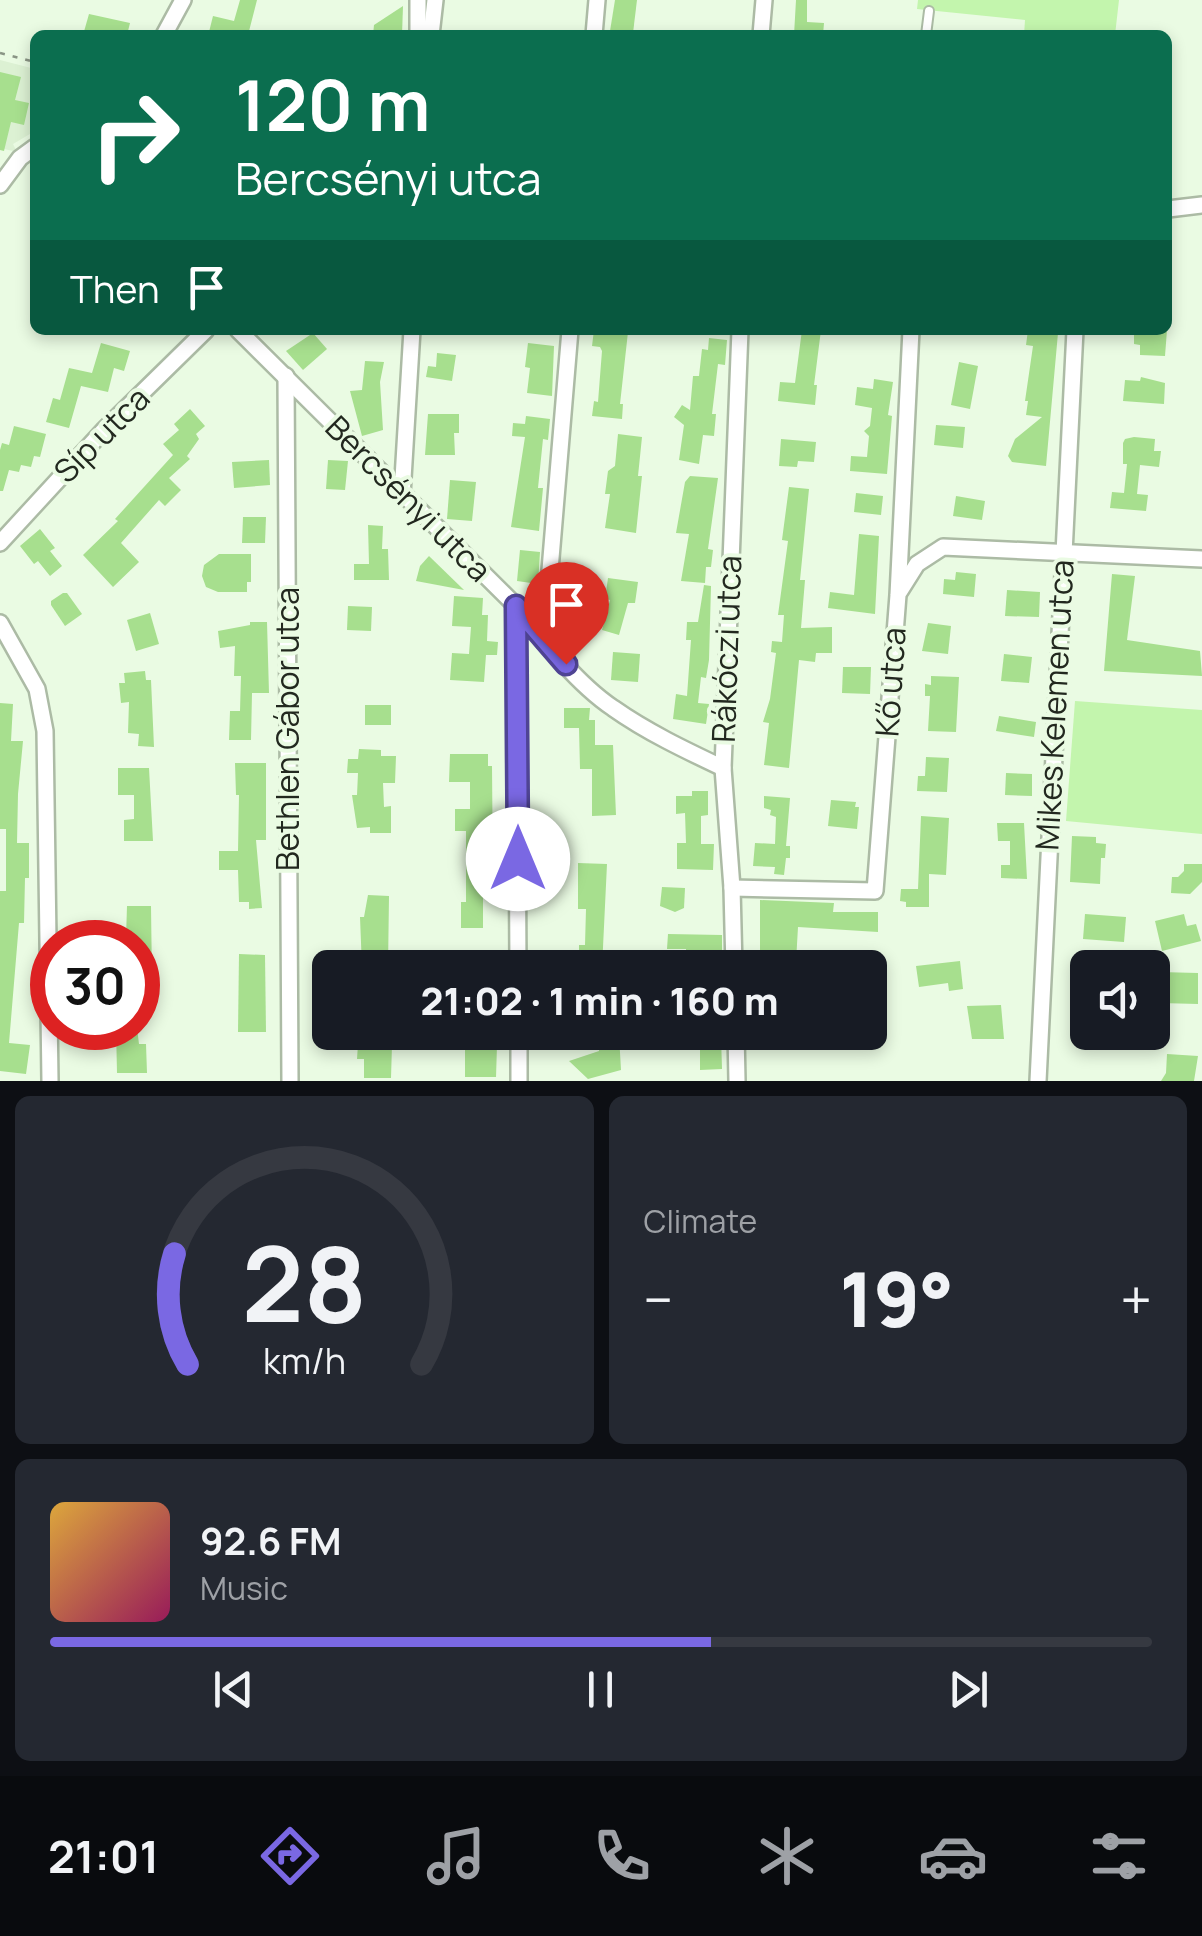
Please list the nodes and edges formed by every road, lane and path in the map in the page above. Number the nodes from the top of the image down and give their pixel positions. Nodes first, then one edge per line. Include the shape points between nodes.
1 (183, 0) edge
2 (418, 0) edge
3 (435, 0) edge
4 (596, 0) edge
5 (764, 0) edge
6 (929, 10) dead end
7 (167, 30) edge
8 (418, 30) edge
9 (432, 30) edge
10 (594, 30) edge
11 (761, 30) edge
12 (927, 30) edge
13 (0, 54) edge
14 (30, 61) edge
15 (30, 151) edge
16 (0, 185) edge
17 (1202, 205) edge
18 (1172, 208) edge
19 (201, 335) edge
20 (243, 335) edge
21 (412, 335) edge
22 (570, 335) edge
23 (740, 335) edge
24 (912, 335) edge
25 (1075, 335) edge
26 (286, 376) junction
27 (402, 494) junction
28 (0, 543) edge
29 (1062, 553) junction
30 (1202, 559) edge
31 (898, 594) junction
32 (516, 606) junction
33 (2, 631) edge
34 (544, 642) junction
35 (0, 649) edge
36 (23, 663) junction
37 (723, 768) junction
38 (732, 888) junction
39 (518, 950) edge
40 (734, 950) edge
41 (519, 1050) edge
42 (736, 1050) edge
43 (50, 1081) edge
44 (290, 1081) edge
45 (519, 1081) edge
46 (737, 1081) edge
47 (1038, 1081) edge

1 - 7 street
2 - 8 street
3 - 9 street
4 - 10 street
5 - 11 street
6 - 12 lane
13 - 14 path
15 - 16 street
17 - 18 street
19 - 28 street, Síp utca via 102,430
20 - 26 street, Bercsényi utca
21 - 27 street
22 - 34 street
23 - 37 street, Rákóczi utca
24 - 31 street, Kő utca
25 - 29 street, Mikes Kelemen utca
26 - 27 street, Bercsényi utca
26 - 44 street, Bethlen Gábor utca
27 - 32 street, Bercsényi utca
29 - 30 street
29 - 31 street via 943,548 917,564
29 - 47 street, Mikes Kelemen utca
31 - 38 street, Kő utca via 875,891
32 - 34 street, Bercsényi utca
32 - 39 street
33 - 36 street
34 - 37 street, Bercsényi utca via 609,706
35 - 36 street
36 - 43 street via 37,689 46,742
37 - 38 street, Rákóczi utca
38 - 40 street, Rákóczi utca
41 - 45 street
42 - 46 street

